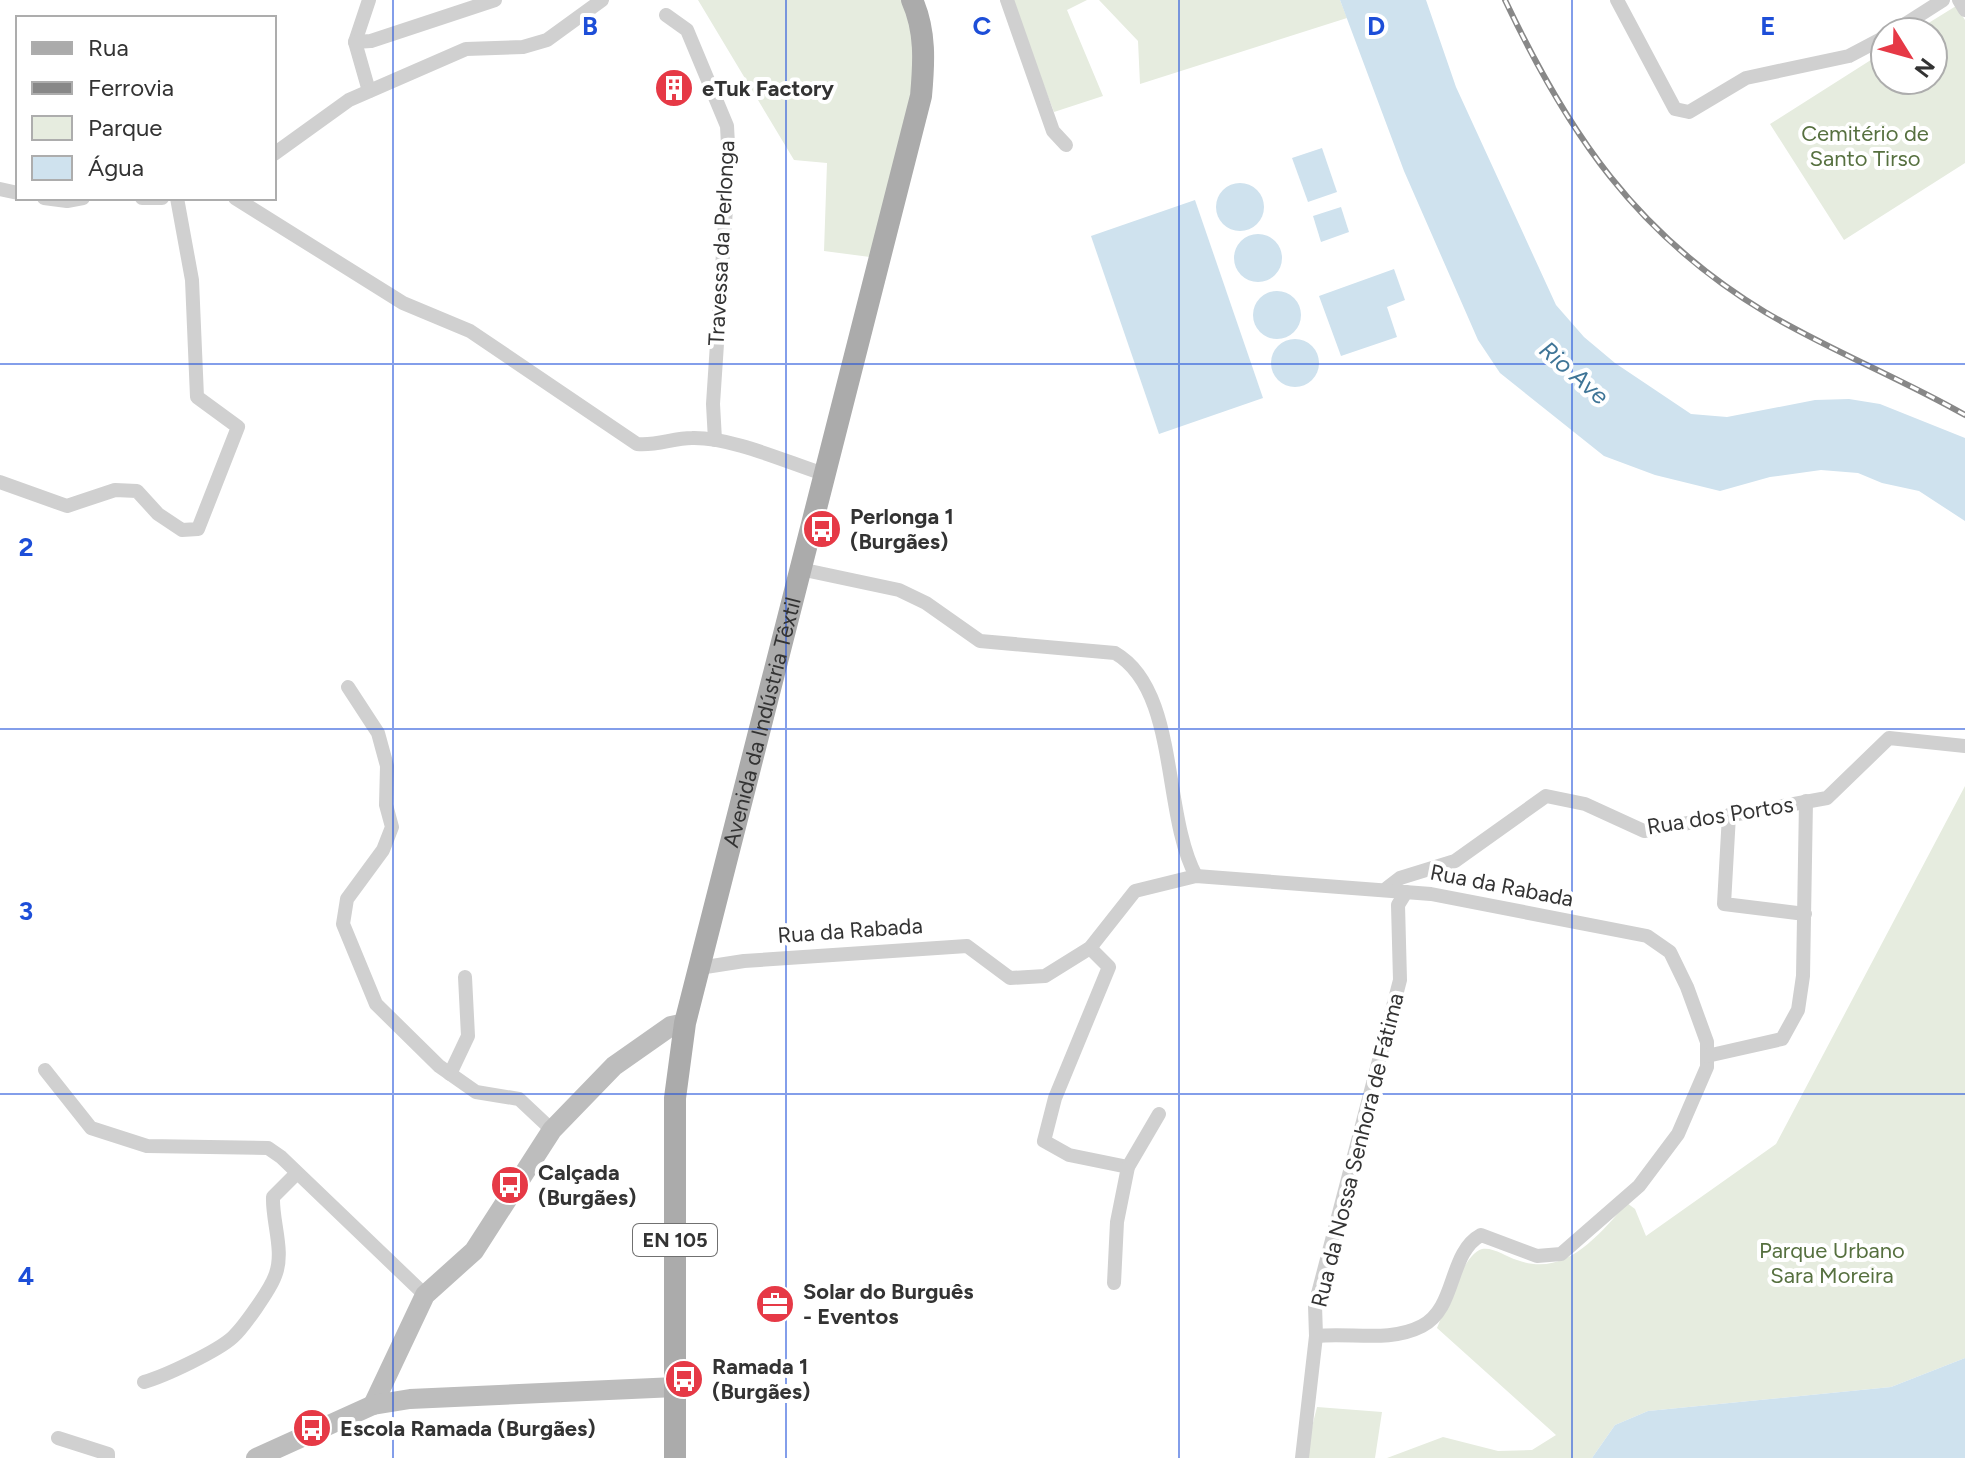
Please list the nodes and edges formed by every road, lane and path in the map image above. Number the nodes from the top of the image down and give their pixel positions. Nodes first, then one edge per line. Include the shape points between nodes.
1 (369, 0) edge
2 (495, 0) edge
3 (602, 0) edge
4 (912, 0) edge
5 (1007, 0) edge
6 (1617, 0) edge
7 (1943, 0) edge
8 (1959, 0) edge
9 (1965, 10) edge
10 (666, 15) dead end
11 (1918, 16) edge
12 (355, 42) junction
13 (1869, 45) edge
14 (369, 91) junction
15 (1066, 145) dead end
16 (276, 153) edge
17 (177, 200) edge
18 (238, 200) edge
19 (715, 440) junction
20 (824, 474) junction
21 (0, 482) edge
22 (800, 569) junction
23 (348, 687) dead end
24 (1965, 746) edge
25 (1806, 801) junction
26 (1729, 815) junction
27 (1196, 876) junction
28 (1387, 888) junction
29 (1406, 892) junction
30 (1805, 914) junction
31 (1090, 948) junction
32 (699, 968) junction
33 (465, 977) dead end
34 (685, 1023) junction
35 (1707, 1056) junction
36 (45, 1070) dead end
37 (450, 1074) junction
38 (1159, 1114) dead end
39 (552, 1130) junction
40 (1128, 1167) junction
41 (295, 1175) junction
42 (1114, 1283) dead end
43 (425, 1295) junction
44 (1316, 1336) junction
45 (144, 1382) dead end
46 (676, 1387) junction
47 (373, 1405) junction
48 (58, 1438) dead end
49 (269, 1455) edge
50 (108, 1458) edge
51 (675, 1458) edge
52 (1302, 1458) edge

1 - 12 street
2 - 12 street
3 - 14 street via 547,40 523,47 466,49
4 - 20 main road, Avenida da Indústria Têxtil / EN 105 via 925,60 921,96
5 - 15 street via 1053,131
6 - 13 street via 1681,113 1746,78 1849,56
7 - 11 street
8 - 9 street
10 - 19 street, Travessa da Perlonga via 687,30 727,126
12 - 14 street
14 - 16 street
17 - 21 street via 192,280 197,397 238,427 198,529 182,530 137,491 115,490 67,506
18 - 19 street via 403,303 470,331 637,444
19 - 20 street
20 - 22 main road, Avenida da Indústria Têxtil / EN 105
22 - 27 street via 899,590 980,641 1115,653 1131,662 1151,695 1183,848
22 - 32 main road, Avenida da Indústria Têxtil / EN 105
23 - 37 street via 378,733 387,766 386,805 392,827 383,850 347,899 343,924 376,1004
24 - 25 street, Rua dos Portos via 1889,738 1827,798
25 - 26 street, Rua dos Portos
25 - 30 street
26 - 28 street, Rua dos Portos via 1644,831 1585,804 1546,796 1455,861 1400,878
26 - 30 street via 1724,904
27 - 28 street, Rua da Rabada
27 - 31 street, Rua da Rabada via 1135,891
28 - 29 street, Rua da Rabada
29 - 35 street, Rua da Rabada via 1647,936 1670,952 1707,1042
29 - 44 street, Rua da Nossa Senhora de Fátima via 1398,905 1400,980 1315,1305
30 - 35 street via 1798,1010 1782,1039
31 - 32 street, Rua da Rabada via 1045,976 1010,978 967,946
31 - 40 street via 1109,967 1055,1098 1044,1141 1069,1155
32 - 34 main road, Avenida da Indústria Têxtil / EN 105
33 - 37 street via 468,1036
34 - 39 street via 671,1026 614,1066
34 - 46 main road, Avenida da Indústria Têxtil / EN 105 via 675,1098
35 - 44 street, Rua da Rabada via 1693,1103 1661,1161 1561,1254 1537,1256 1481,1235 1467,1242 1437,1314 1423,1326 1378,1337
36 - 41 street via 91,1128 147,1146 268,1148
37 - 39 street via 476,1092 519,1099
38 - 40 street
39 - 43 street via 474,1251
40 - 42 street via 1117,1222
41 - 43 street
41 - 45 street via 273,1197 279,1249 276,1276 232,1338
43 - 47 street
44 - 52 street, Rua da Nossa Senhora de Fátima
46 - 47 street
46 - 51 main road, Avenida da Indústria Têxtil / EN 105
47 - 49 street
48 - 50 street

